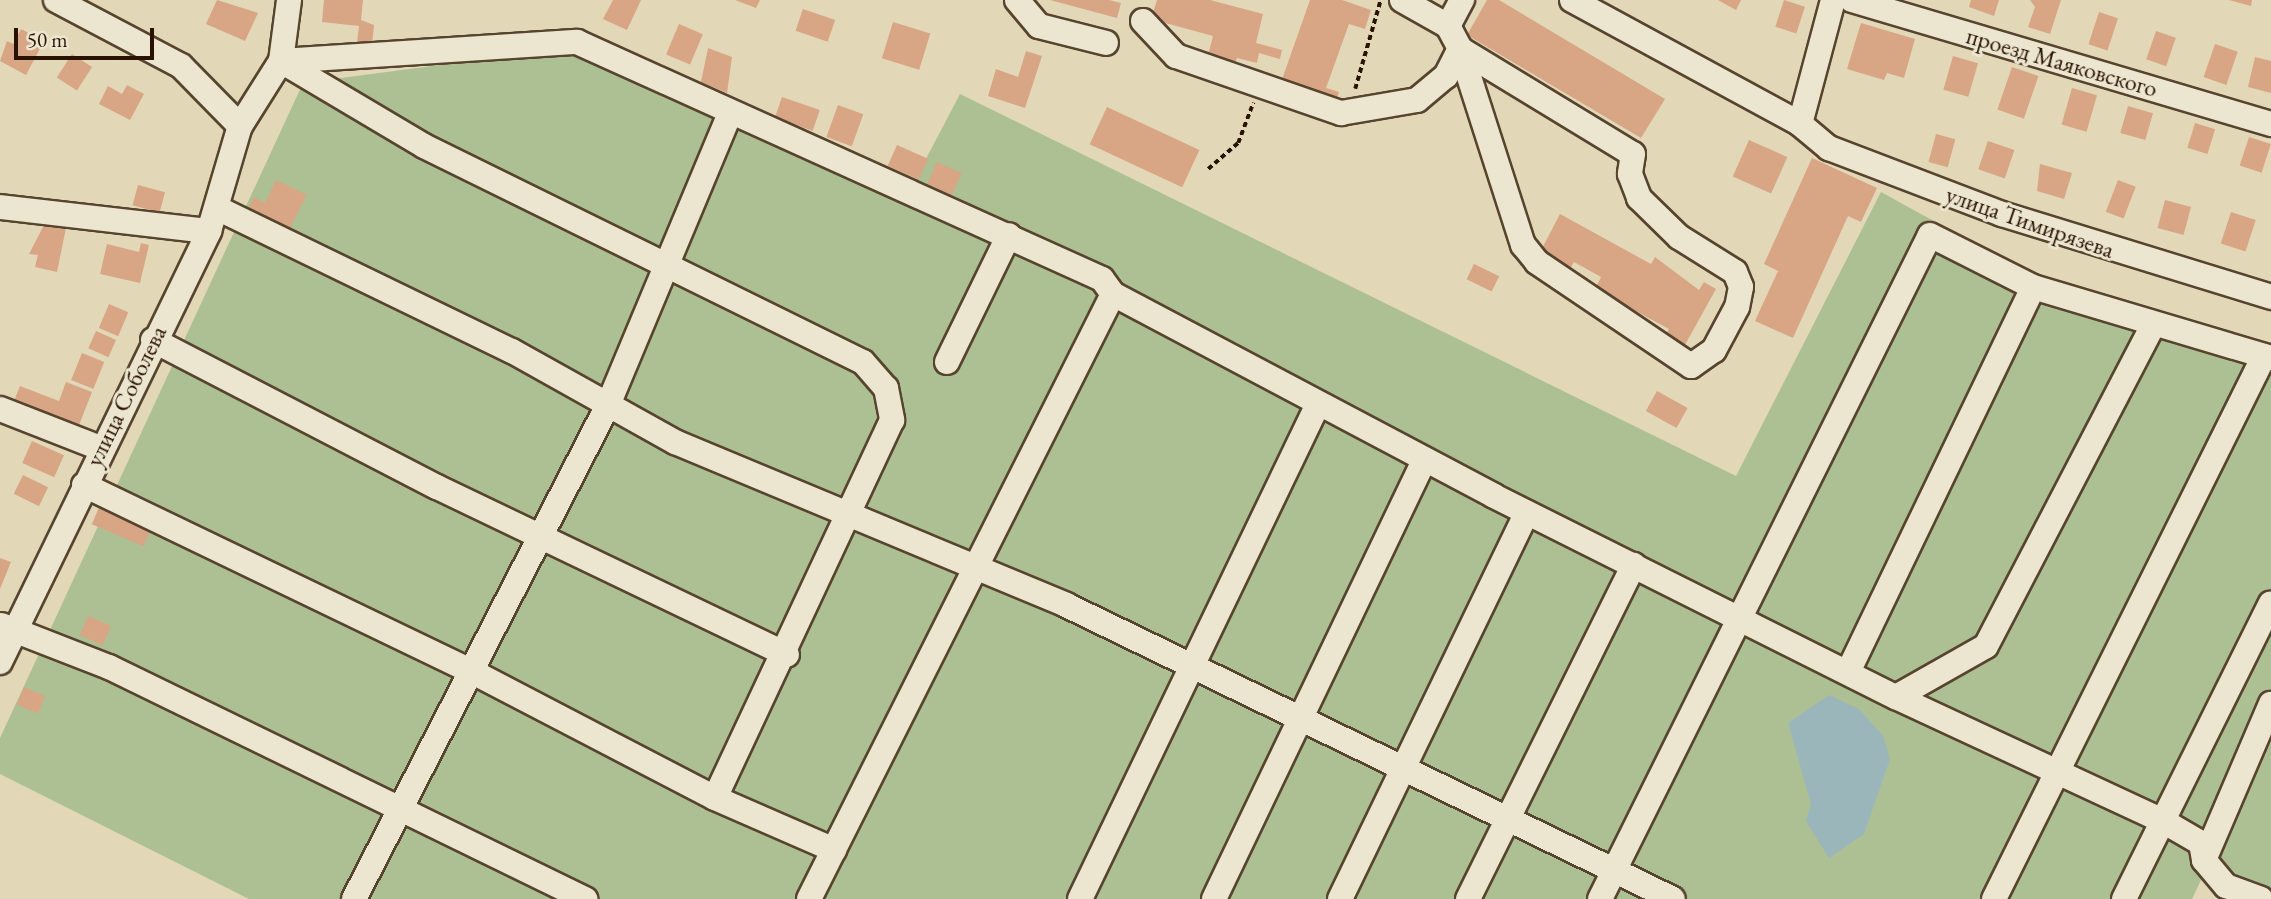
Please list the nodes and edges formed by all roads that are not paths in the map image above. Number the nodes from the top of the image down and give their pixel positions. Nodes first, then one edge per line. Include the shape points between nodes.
1 (56, 0) edge
2 (289, 0) edge
3 (1017, 0) edge
4 (1402, 0) edge
5 (1462, 0) edge
6 (1572, 0) edge
7 (1833, 0) edge
8 (1852, 0) edge
9 (1143, 21) dead end
10 (1448, 26) junction
11 (1106, 43) dead end
12 (1460, 49) junction
13 (281, 61) junction
14 (730, 114) junction
15 (1800, 124) junction
16 (2271, 124) edge
17 (240, 126) junction
18 (0, 207) edge
19 (213, 220) junction
20 (1009, 235) junction
21 (667, 262) junction
22 (2033, 287) junction
23 (1113, 294) junction
24 (2271, 297) edge
25 (2153, 325) junction
26 (153, 340) junction
27 (2268, 357) edge
28 (947, 362) dead end
29 (1318, 404) junction
30 (608, 405) junction
31 (0, 409) edge
32 (100, 448) junction
33 (1424, 460) junction
34 (83, 485) junction
35 (1527, 513) junction
36 (851, 516) junction
37 (537, 535) junction
38 (1634, 565) junction
39 (976, 568) junction
40 (2271, 603) edge
41 (1737, 616) junction
42 (7, 627) edge
43 (787, 654) junction
44 (0, 662) edge
45 (1191, 668) junction
46 (469, 670) junction
47 (1847, 672) junction
48 (1896, 697) junction
49 (2271, 704) edge
50 (1301, 723) junction
51 (2059, 770) junction
52 (1402, 772) junction
53 (715, 798) junction
54 (400, 808) junction
55 (2163, 821) junction
56 (1505, 822) junction
57 (834, 850) junction
58 (2204, 860) junction
59 (1614, 869) junction
60 (354, 899) edge
61 (585, 899) edge
62 (809, 899) edge
63 (1080, 899) edge
64 (1214, 899) edge
65 (1340, 899) edge
66 (1468, 899) edge
67 (1600, 899) edge
68 (1672, 899) edge
69 (1994, 899) edge
70 (2124, 899) edge
71 (2260, 899) edge

1 - 17 street via 181,66
2 - 13 street
3 - 11 street via 1039,26
4 - 10 street
5 - 10 street
6 - 15 street, улица Тимирязева
7 - 15 street
8 - 16 street, проезд Маяковского
9 - 12 street via 1176,56 1341,113 1417,100 1446,76
10 - 12 street
12 - 12 street via 1633,154 1630,174 1639,198 1679,237 1735,272 1741,287 1738,307 1714,350 1691,366 1536,262 1523,245
13 - 14 street via 577,42
13 - 17 street, улица Соболева
13 - 21 street via 424,146
14 - 20 street
14 - 21 street
15 - 24 street, улица Тимирязева via 1829,148 2001,214
17 - 19 street, улица Соболева
18 - 19 street
19 - 26 street, улица Соболева
19 - 30 street via 512,351
20 - 23 street via 1102,279
20 - 28 street
21 - 30 street
21 - 36 street via 863,362 886,388 892,420
22 - 25 street
22 - 41 street via 1930,235
22 - 47 street
23 - 29 street
23 - 39 street
25 - 27 street
25 - 48 street via 1986,646
26 - 32 street, улица Соболева
26 - 37 street
27 - 51 street
29 - 33 street
29 - 45 street
30 - 36 street via 675,442
30 - 37 street
31 - 32 street
32 - 34 street, улица Соболева
33 - 35 street
33 - 50 street
34 - 42 street, улица Соболева
34 - 46 street
35 - 38 street
35 - 52 street
36 - 39 street
36 - 43 street
37 - 43 street
37 - 46 street
38 - 41 street
38 - 56 street
39 - 45 street
39 - 57 street
40 - 55 street
41 - 47 street
41 - 59 street
42 - 44 street, улица Соболева
42 - 54 street via 109,667
43 - 53 street
45 - 50 street
45 - 63 street
46 - 53 street
46 - 54 street
47 - 48 street
48 - 51 street
49 - 58 street
50 - 52 street
50 - 64 street
51 - 55 street
51 - 69 street
52 - 56 street
52 - 65 street
53 - 57 street
54 - 60 street
54 - 61 street
55 - 58 street via 2201,843
55 - 70 street
56 - 59 street
56 - 66 street
57 - 62 street
58 - 71 street via 2226,886
59 - 67 street
59 - 68 street

